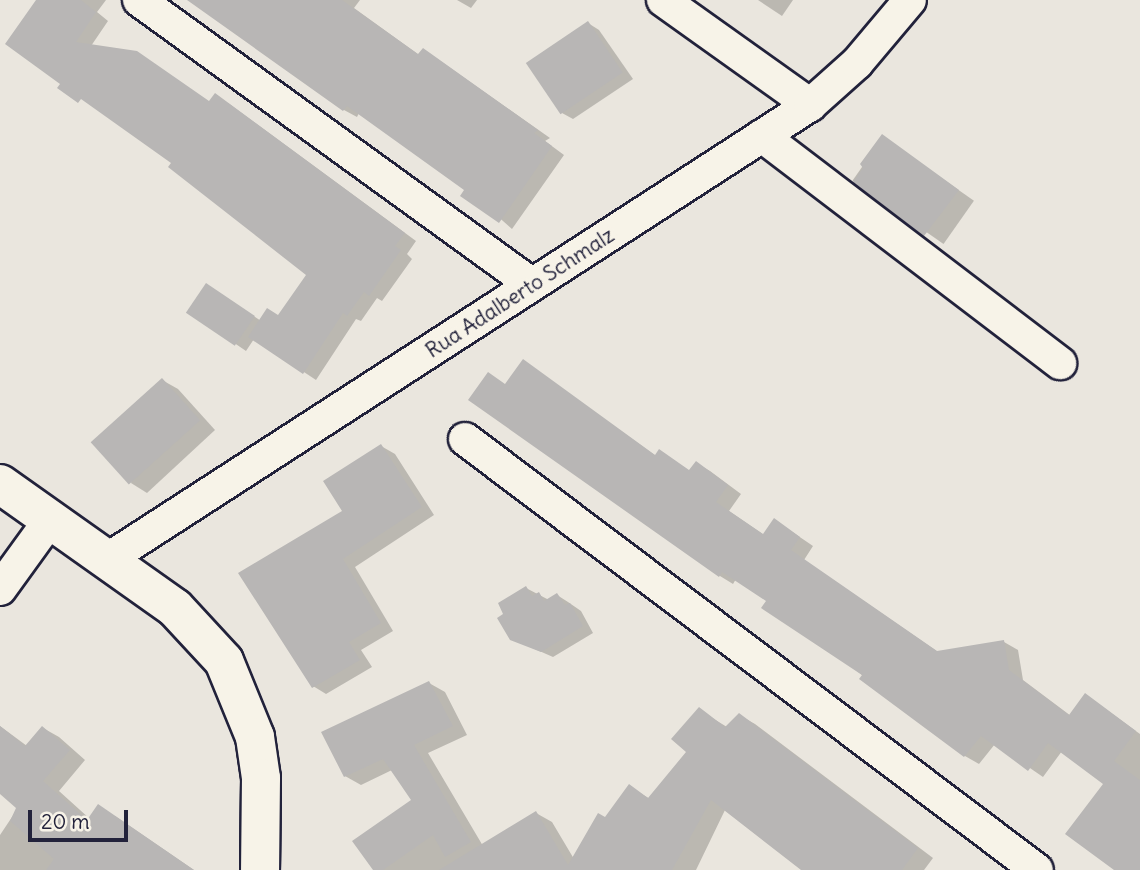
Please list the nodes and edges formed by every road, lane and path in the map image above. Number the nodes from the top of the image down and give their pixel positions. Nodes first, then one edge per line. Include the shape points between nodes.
1 (139, 0) edge
2 (663, 0) edge
3 (909, 0) edge
4 (810, 105) junction
5 (762, 136) junction
6 (533, 284) junction
7 (1060, 363) dead end
8 (465, 439) dead end
9 (0, 484) edge
10 (50, 520) junction
11 (108, 559) junction
12 (0, 589) edge
13 (260, 870) edge
14 (1037, 870) edge

1 - 6 street
2 - 4 street
3 - 4 street, Rua Adalberto Schmalz via 857,63
4 - 5 street, Rua Adalberto Schmalz
5 - 6 street, Rua Adalberto Schmalz
5 - 7 street
6 - 11 street, Rua Adalberto Schmalz
8 - 14 street
9 - 10 street
10 - 11 street
10 - 12 street
11 - 13 street via 202,632 240,692 261,778

